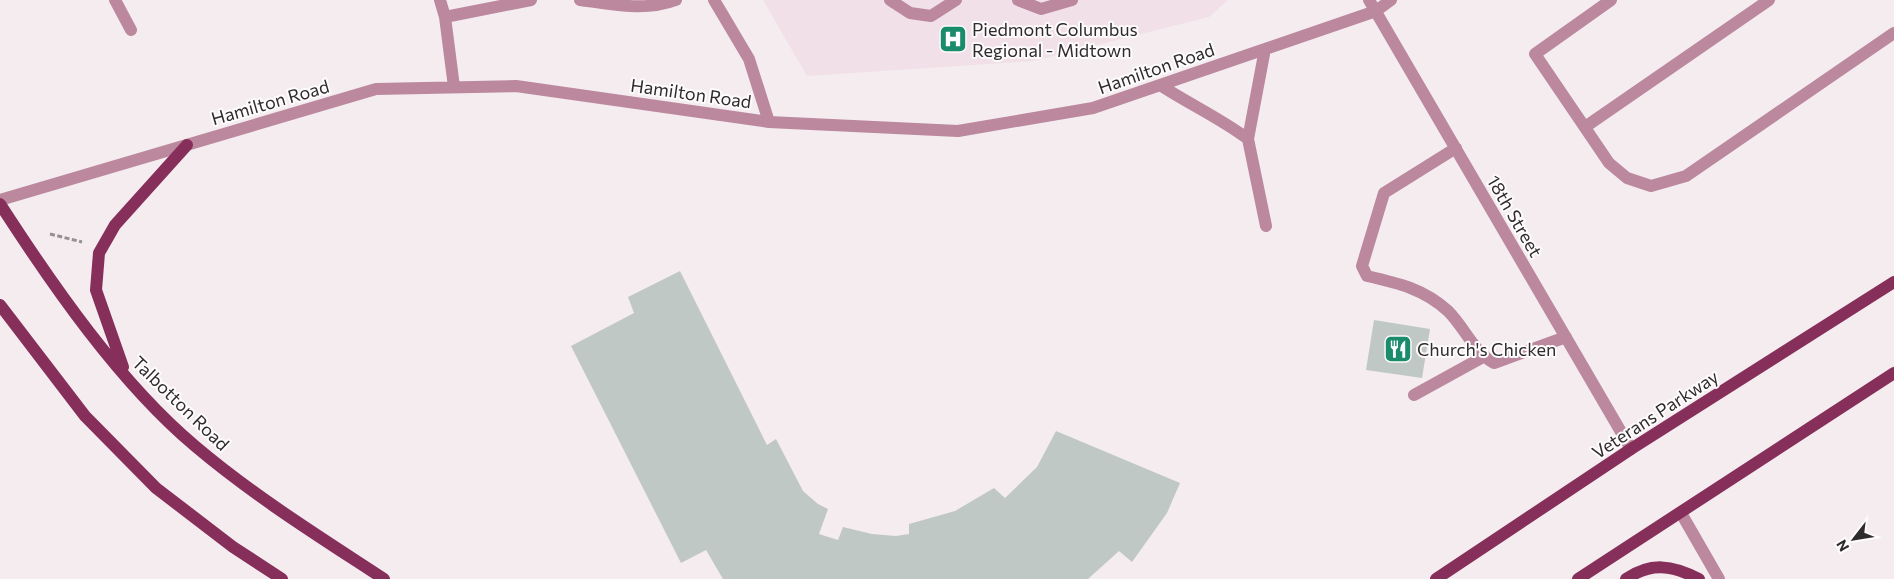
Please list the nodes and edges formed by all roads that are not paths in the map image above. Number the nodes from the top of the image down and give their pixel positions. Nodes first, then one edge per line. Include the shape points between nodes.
1 (115, 0) edge
2 (440, 0) edge
3 (531, 0) edge
4 (580, 0) edge
5 (676, 0) edge
6 (714, 0) edge
7 (890, 0) edge
8 (956, 0) edge
9 (1018, 0) edge
10 (1072, 0) edge
11 (1391, 0) edge
12 (1611, 0) edge
13 (1769, 0) edge
14 (1372, 6) edge
15 (445, 17) junction
16 (131, 30) dead end
17 (1894, 33) edge
18 (1265, 49) junction
19 (1160, 85) junction
20 (454, 87) junction
21 (769, 122) junction
22 (1584, 127) junction
23 (1248, 138) junction
24 (186, 145) junction
25 (1456, 148) junction
26 (0, 200) edge
27 (0, 204) edge
28 (1266, 226) dead end
29 (1894, 282) edge
30 (0, 306) edge
31 (1566, 337) junction
32 (1483, 357) junction
33 (1894, 373) edge
34 (127, 378) junction
35 (1414, 396) dead end
36 (1632, 449) junction
37 (1680, 513) junction
38 (282, 579) edge
39 (384, 579) edge
40 (1436, 579) edge
41 (1578, 579) edge
42 (1626, 579) edge
43 (1699, 579) edge
44 (1720, 579) edge

1 - 16 street
2 - 15 street
3 - 15 street
4 - 5 street via 639,8
6 - 21 street via 749,58
7 - 8 street via 910,13 931,16
9 - 10 street via 1041,9
11 - 14 street, Hamilton Road
12 - 22 street via 1535,54
13 - 22 street
14 - 18 street, Hamilton Road
14 - 25 street, 18th Street
15 - 20 street
17 - 22 street via 1686,176 1651,186 1627,178 1609,163
18 - 19 street, Hamilton Road
18 - 23 street
19 - 21 street, Hamilton Road via 1093,108 958,130
19 - 23 street
20 - 21 street, Hamilton Road via 516,86
20 - 24 street, Hamilton Road via 376,89
23 - 28 street
24 - 26 street, Hamilton Road
24 - 34 main road via 116,226 99,253 96,290
25 - 31 street, 18th Street
25 - 32 street via 1384,193 1362,266 1367,276 1410,286 1448,311
27 - 34 main road, Talbotton Road via 34,257
29 - 36 main road, Veterans Parkway
30 - 38 main road via 85,416 156,488 233,547
31 - 32 street via 1494,363
31 - 36 street, 18th Street
32 - 35 street
33 - 37 main road
34 - 39 main road, Talbotton Road via 201,451 266,501
36 - 40 main road, Veterans Parkway
37 - 41 main road
37 - 44 street
42 - 43 main road via 1641,569 1660,567 1683,570

